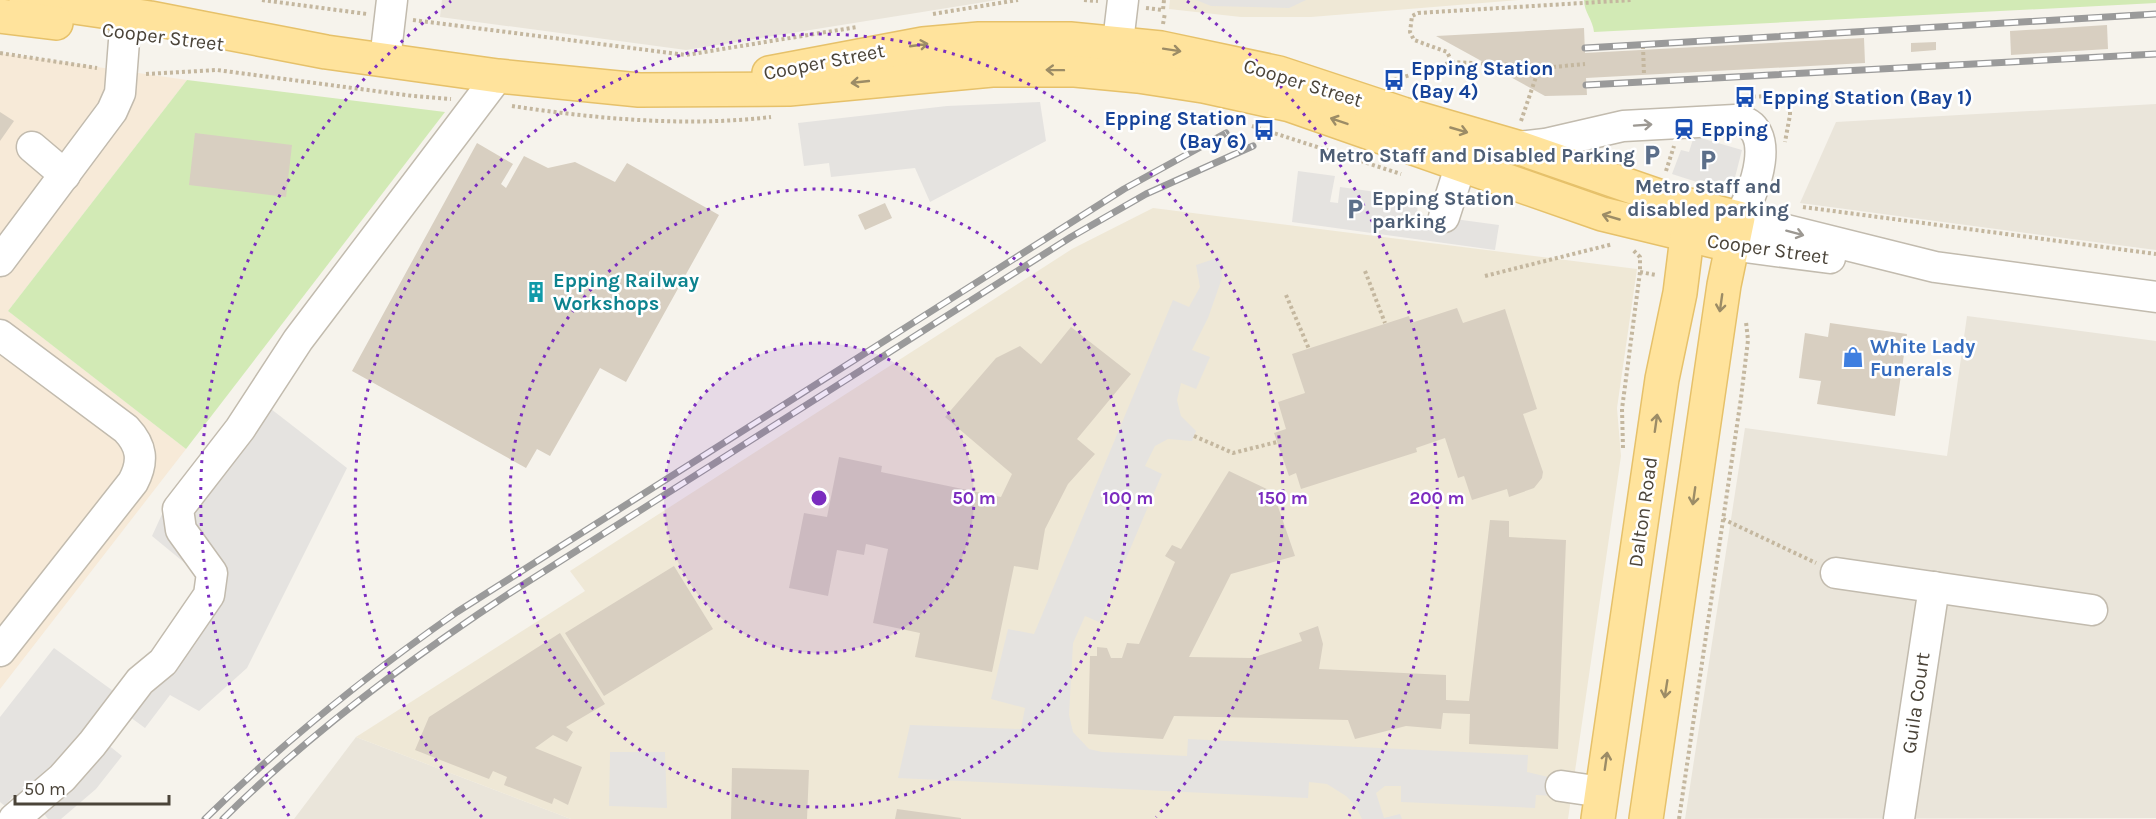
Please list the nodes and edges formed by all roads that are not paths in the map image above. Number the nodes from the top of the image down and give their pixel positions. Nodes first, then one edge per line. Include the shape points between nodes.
1 (26, 0) edge
2 (1123, 0) edge
3 (391, 9) edge
4 (0, 16) edge
5 (126, 23) junction
6 (1115, 58) junction
7 (385, 60) junction
8 (488, 89) junction
9 (1519, 134) junction
10 (32, 147) dead end
11 (1461, 164) junction
12 (65, 175) junction
13 (1444, 218) dead end
14 (1694, 223) junction
15 (1734, 232) junction
16 (0, 261) edge
17 (2156, 297) edge
18 (0, 335) edge
19 (1836, 573) road end
20 (1934, 587) junction
21 (2092, 610) dead end
22 (0, 651) edge
23 (1561, 786) dead end
24 (1600, 806) edge
25 (14, 819) edge
26 (1646, 819) edge
27 (1899, 819) edge

1 - 5 main road, Cooper Street
2 - 6 street
3 - 7 street
4 - 5 main road, Cooper Street
5 - 7 main road, Cooper Street via 246,47
5 - 12 street via 120,93 112,111
6 - 8 main road, Cooper Street via 1075,70 992,70 789,89
6 -> 9 main road, Cooper Street via 1215,58
11 -> 6 main road, Cooper Street via 1290,105 1203,86
7 - 8 main road, Cooper Street
8 - 25 street via 312,322 240,429 178,509 182,530 212,573 212,587 201,609 163,662 140,681 62,778
9 - 14 main road, Cooper Street
9 -> 15 street via 1545,144 1623,126 1748,121 1757,130 1760,142 1758,164 1749,203
10 - 12 street
11 - 13 street
14 -> 11 main road, Cooper Street via 1602,214
12 - 16 street
14 - 15 main road, Cooper Street
24 -> 14 main road, Dalton Road via 1662,379
15 - 17 street, Cooper Street via 1882,264 1935,267
15 -> 26 main road
18 - 22 street via 126,429 141,454 133,482
19 - 20 street
20 - 21 street
20 - 27 street, Guila Court
23 - 24 street

